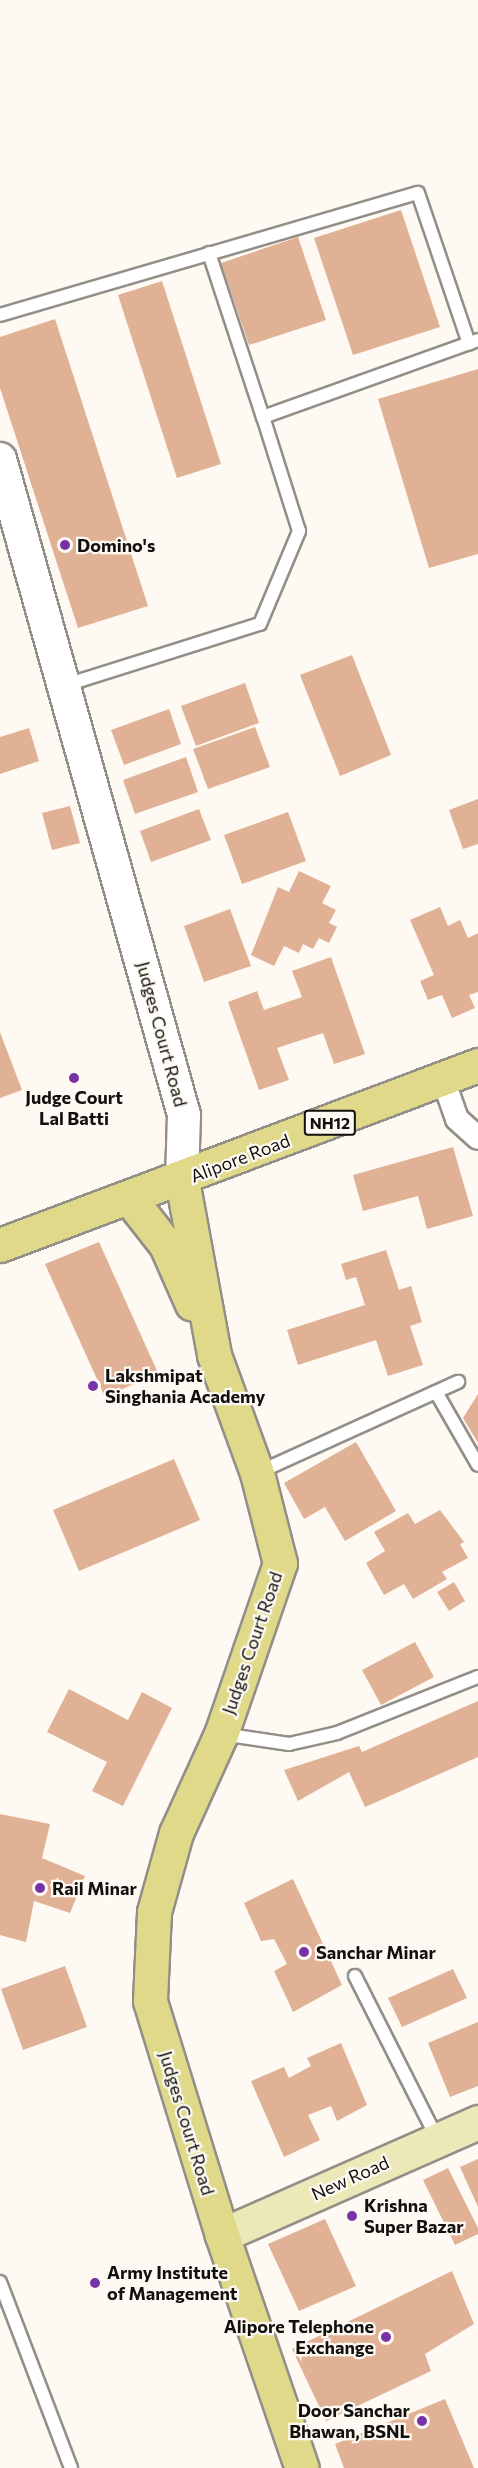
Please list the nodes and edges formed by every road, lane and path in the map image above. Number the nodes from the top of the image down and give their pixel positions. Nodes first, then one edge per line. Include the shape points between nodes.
1 (209, 253) junction
2 (0, 315) edge
3 (474, 342) edge
4 (263, 417) junction
5 (0, 459) edge
6 (66, 685) junction
7 (478, 1065) edge
8 (443, 1079) junction
9 (478, 1138) edge
10 (182, 1180) junction
11 (130, 1199) junction
12 (0, 1245) edge
13 (214, 1355) junction
14 (458, 1382) dead end
15 (436, 1392) junction
16 (478, 1465) edge
17 (257, 1473) junction
18 (478, 1677) edge
19 (221, 1734) junction
20 (356, 1976) dead end
21 (478, 2122) edge
22 (438, 2140) junction
23 (222, 2235) junction
24 (0, 2282) edge
25 (71, 2468) edge
26 (302, 2468) edge

1 - 2 lane
1 - 3 lane via 418,193
1 - 4 lane
3 - 4 lane
4 - 6 lane via 299,531 260,624
5 - 6 main road, Judges Court Road
6 - 10 main road, Judges Court Road via 184,1115
7 - 8 highway, Alipore Road / NH12
8 - 9 street via 457,1119
8 - 10 highway, Alipore Road / NH12
10 - 11 highway, Alipore Road / NH12
10 - 13 highway, Judges Court Road
11 - 12 highway, Alipore Road / NH12
11 - 13 highway via 166,1245
13 - 17 highway, Judges Court Road
14 - 15 lane
15 - 16 lane
15 - 17 lane
17 - 19 highway, Judges Court Road via 280,1563
18 - 19 lane via 337,1733 289,1744
19 - 23 highway, Judges Court Road via 176,1833 154,1912 150,2001
20 - 22 lane
21 - 22 main road, New Road
22 - 23 main road, New Road
23 - 26 highway, Judges Court Road
24 - 25 lane

